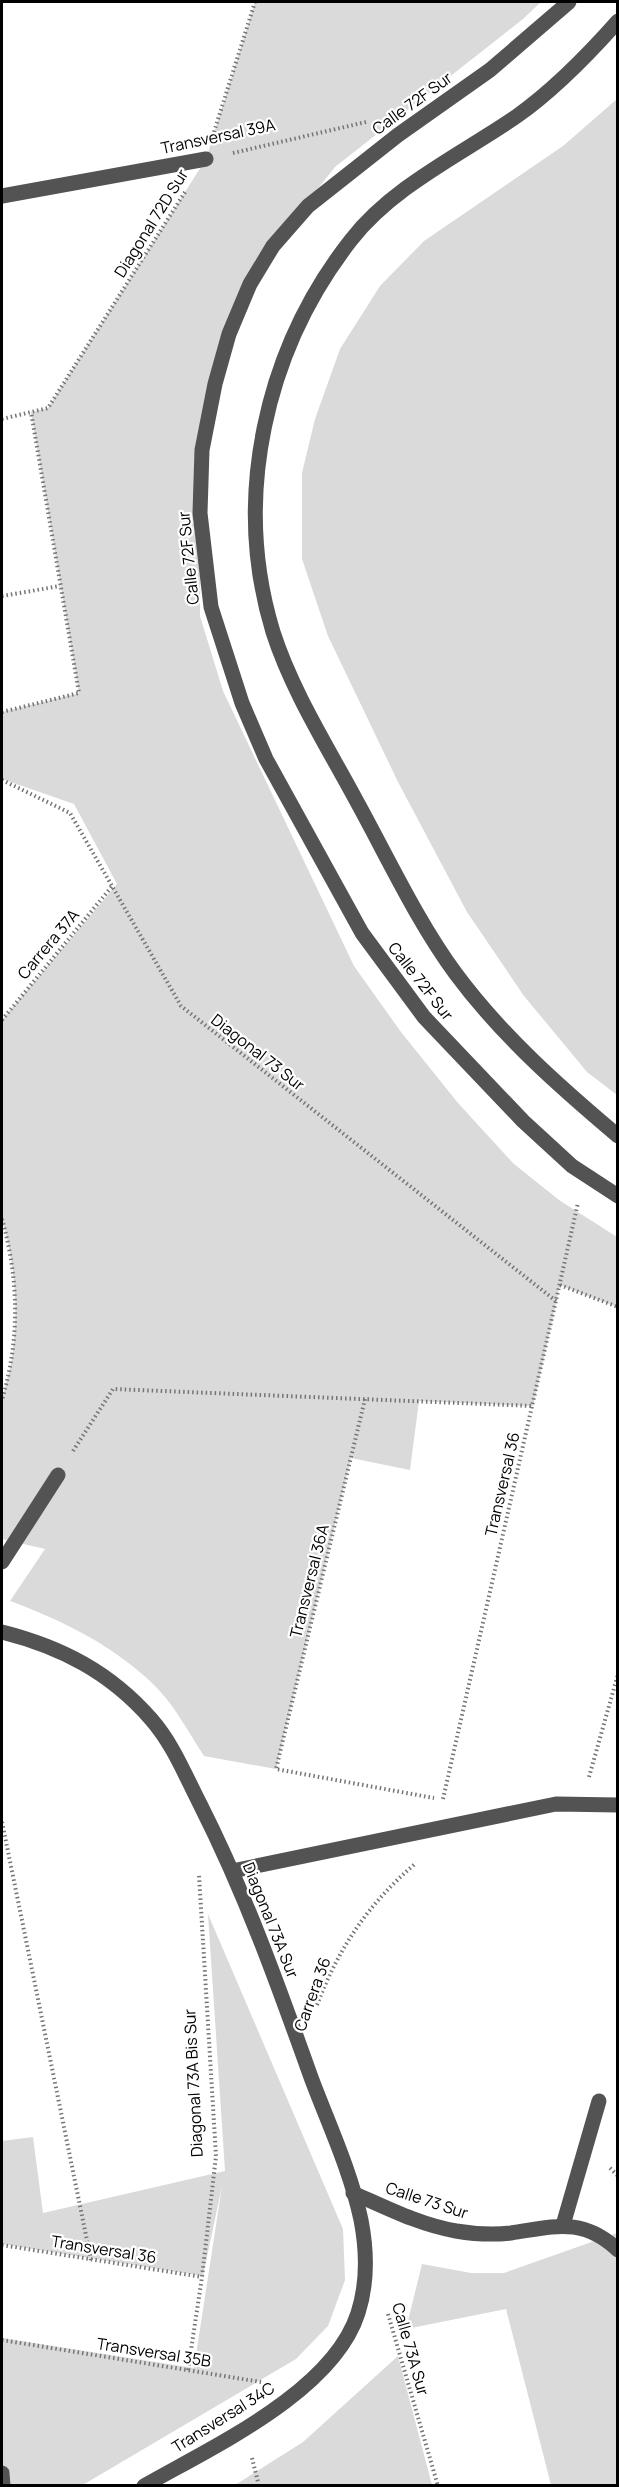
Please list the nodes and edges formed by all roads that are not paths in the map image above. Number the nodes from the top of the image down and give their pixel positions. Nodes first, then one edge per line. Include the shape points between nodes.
1 (569, 2) edge
2 (618, 21) edge
3 (206, 159) road end
4 (2, 196) edge
5 (618, 1136) edge
6 (618, 1196) edge
7 (58, 1475) road end
8 (8, 1543) edge
9 (2, 1563) edge
10 (2, 1632) edge
11 (618, 1805) edge
12 (232, 1871) junction
13 (598, 2101) dead end
14 (353, 2193) junction
15 (563, 2225) junction
16 (618, 2250) edge
17 (358, 2315) joint
18 (2, 2473) edge
19 (3, 2486) edge
20 (144, 2486) edge

1 - 6 street, Calle 72F Sur via 490,70 398,135 308,206 273,246 229,334 214,384 202,450 200,513 211,607 242,703 266,759 362,933 424,1017 523,1121 585,1174
2 - 5 street, Calle 72F Sur via 552,89 416,182 352,238 318,286 276,381 255,477 254,525 259,574 271,624 294,682 415,909 455,973 496,1023 562,1089
3 - 4 street, Transversal 39A
7 - 8 street
8 - 9 street
10 - 12 street, Diagonal 73A Sur via 56,1648 83,1662 132,1699 171,1746
11 - 12 street via 556,1804
12 - 14 street, Diagonal 73A Sur via 259,1931
13 - 15 street
14 - 15 street, Calle 73 Sur via 454,2230 510,2233
14 - 17 street, Diagonal 73A Sur via 366,2270
15 - 16 street, Calle 73 Sur via 588,2230
17 - 20 street, Transversal 34C via 338,2349 302,2389 262,2418
18 - 19 street

